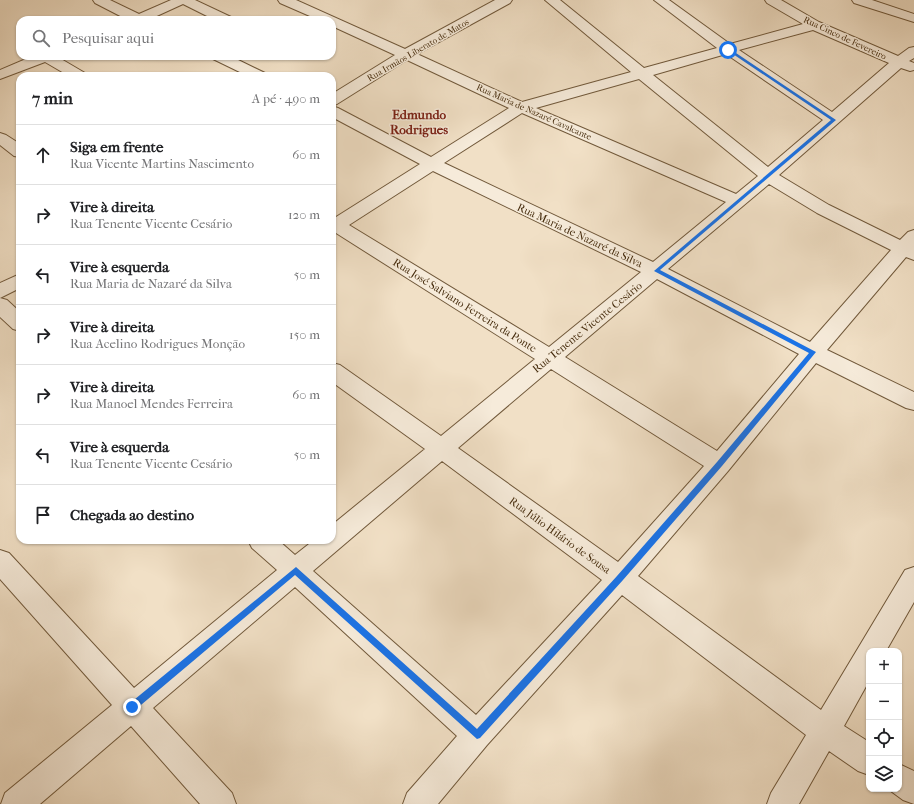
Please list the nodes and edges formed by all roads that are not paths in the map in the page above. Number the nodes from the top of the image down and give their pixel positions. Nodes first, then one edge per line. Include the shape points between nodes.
1 (100, 0) edge
2 (183, 0) edge
3 (285, 0) edge
4 (505, 0) edge
5 (552, 0) edge
6 (661, 0) edge
7 (772, 0) edge
8 (859, 0) edge
9 (130, 16) edge
10 (147, 16) edge
11 (217, 16) edge
12 (322, 16) edge
13 (914, 18) edge
14 (336, 22) edge
15 (814, 25) junction
16 (728, 50) junction
17 (914, 51) edge
18 (407, 54) junction
19 (36, 60) edge
20 (53, 60) edge
21 (226, 60) edge
22 (906, 66) edge
23 (73, 72) edge
24 (252, 72) edge
25 (642, 74) junction
26 (0, 75) edge
27 (336, 98) edge
28 (521, 107) junction
29 (336, 112) edge
30 (834, 120) junction
31 (0, 138) edge
32 (16, 149) edge
33 (432, 164) junction
34 (768, 176) junction
35 (738, 201) junction
36 (336, 224) edge
37 (336, 226) edge
38 (910, 246) edge
39 (656, 271) junction
40 (16, 282) edge
41 (0, 292) edge
42 (0, 305) edge
43 (16, 320) edge
44 (813, 352) junction
45 (550, 357) junction
46 (336, 374) edge
47 (914, 402) edge
48 (441, 448) junction
49 (720, 464) junction
50 (336, 537) edge
51 (266, 544) edge
52 (327, 544) edge
53 (0, 561) edge
54 (296, 570) junction
55 (620, 578) junction
56 (914, 578) edge
57 (873, 648) edge
58 (866, 660) edge
59 (132, 707) junction
60 (825, 731) junction
61 (477, 735) junction
62 (866, 758) edge
63 (902, 782) edge
64 (914, 789) edge
65 (16, 804) edge
66 (221, 804) edge
67 (418, 804) edge
68 (782, 804) edge

1 - 9 street
2 - 10 street
2 - 11 street
3 - 12 street, Rua Maria de Nazaré Cavalcante
4 - 18 street, Rua Irmãos Liberato de Matos
5 - 25 street
6 - 16 street
7 - 15 street, Rua Cinco de Fevereiro
8 - 13 street
14 - 18 street, Rua Maria de Nazaré Cavalcante
15 - 16 street
15 - 22 street, Rua Cinco de Fevereiro
16 - 25 street
16 - 30 street
17 - 22 street, Rua Tenente Vicente Cesário
18 - 27 street, Rua Irmãos Liberato de Matos
18 - 28 street, Rua Maria de Nazaré Cavalcante
19 - 26 street
20 - 23 street
21 - 24 street
22 - 30 street, Rua Tenente Vicente Cesário
25 - 28 street
25 - 34 street
28 - 33 street
28 - 35 street, Rua Maria de Nazaré Cavalcante
29 - 33 street, Rua Maria de Nazaré da Silva
30 - 34 street, Rua Tenente Vicente Cesário
31 - 32 street
33 - 36 street
33 - 39 street, Rua Maria de Nazaré da Silva
34 - 35 street, Rua Tenente Vicente Cesário
34 - 38 street via 823,209
35 - 39 street, Rua Tenente Vicente Cesário
37 - 45 street, Rua José Salviano Ferreira da Ponte
38 - 44 street
39 - 44 street, Rua Maria de Nazaré da Silva
39 - 45 street, Rua Tenente Vicente Cesário
40 - 41 street
42 - 43 street
44 - 47 street, Rua Maria de Nazaré da Silva
44 - 49 street
45 - 48 street, Rua Tenente Vicente Cesário
45 - 49 street, Rua José Salviano Ferreira da Ponte
46 - 48 street, Rua Júlio Hilário de Sousa
48 - 50 street, Rua Tenente Vicente Cesário
48 - 55 street, Rua Júlio Hilário de Sousa
49 - 55 street
51 - 54 street
52 - 54 street, Rua Tenente Vicente Cesário
53 - 59 street
54 - 59 street, Rua Tenente Vicente Cesário
54 - 61 street
55 - 60 street, Rua Júlio Hilário de Sousa
55 - 61 street
56 - 57 street
58 - 60 street
59 - 65 street, Rua Tenente Vicente Cesário
59 - 66 street
60 - 62 street, Rua Júlio Hilário de Sousa
60 - 68 street
61 - 67 street
63 - 64 street

